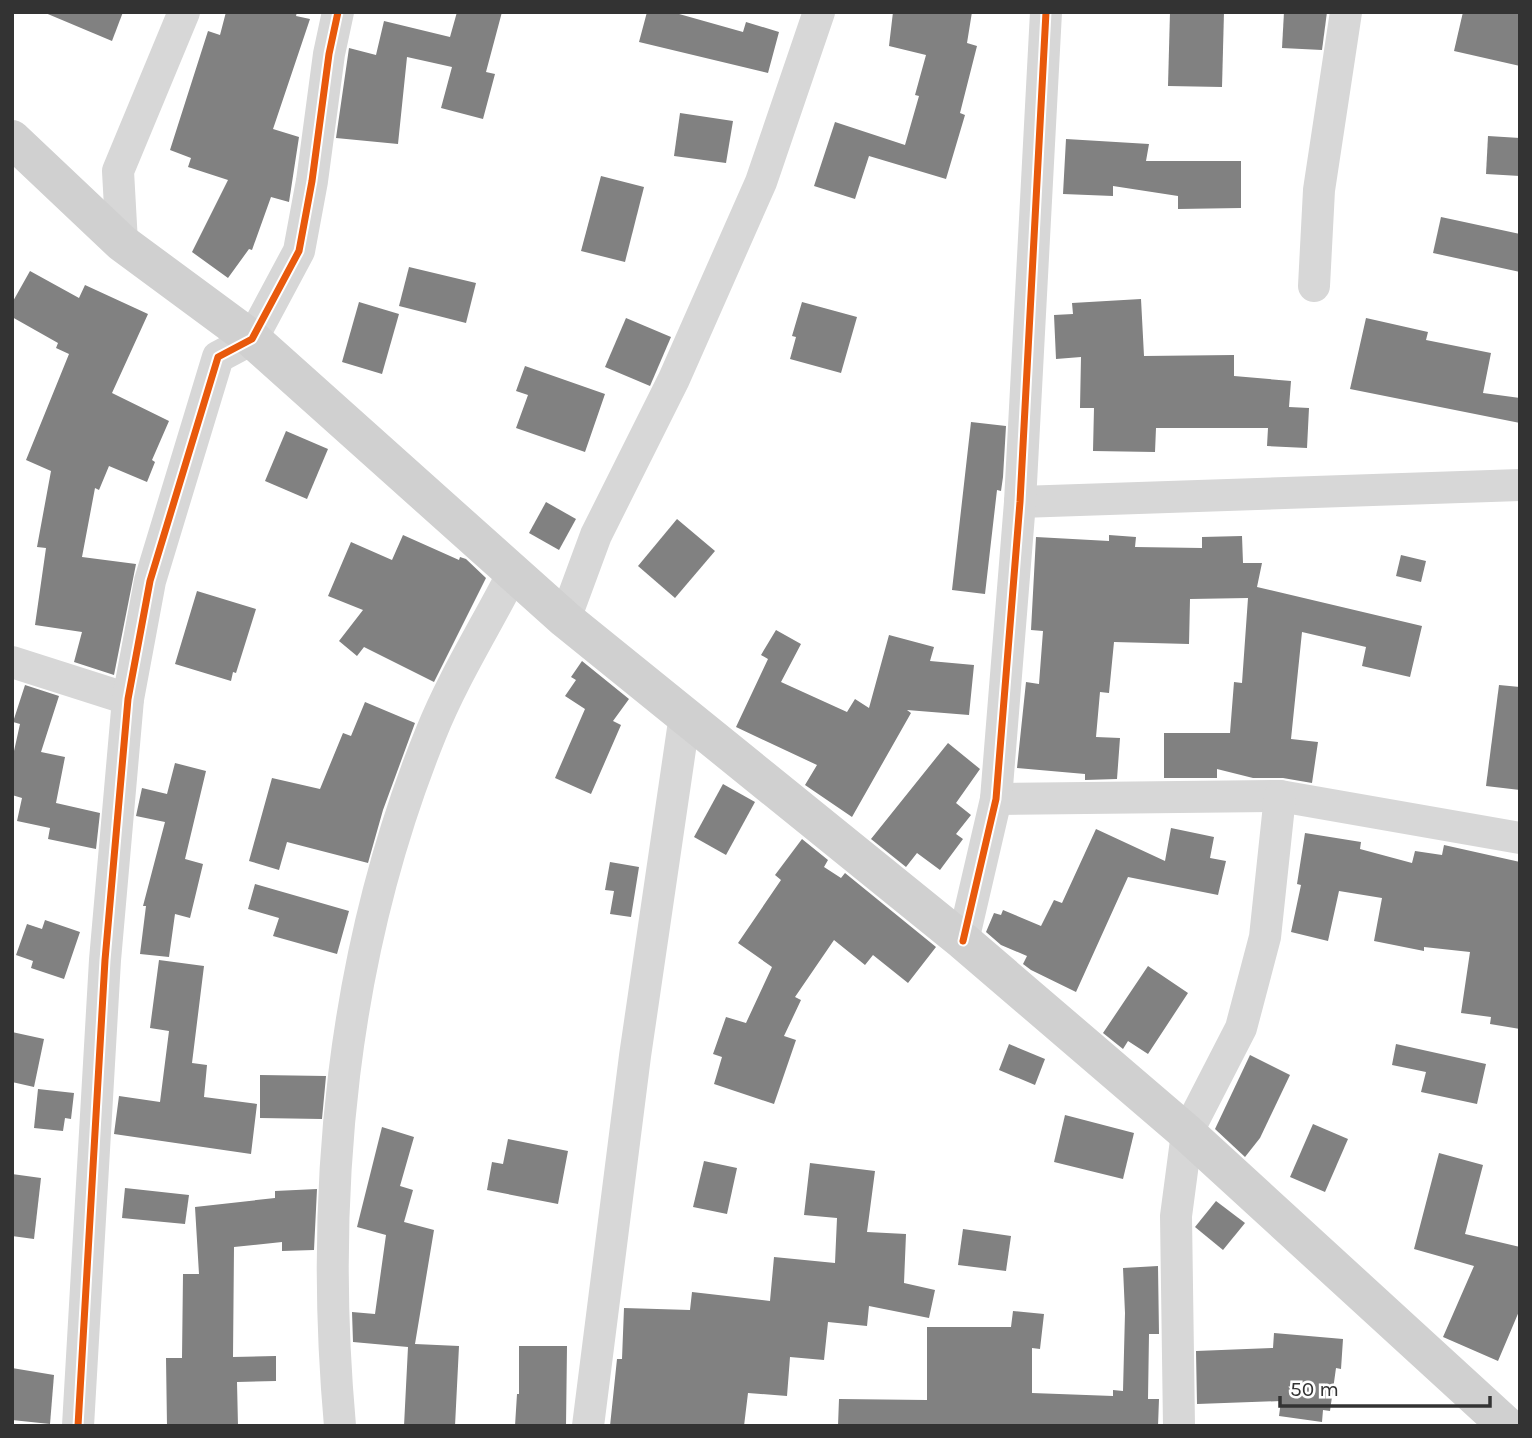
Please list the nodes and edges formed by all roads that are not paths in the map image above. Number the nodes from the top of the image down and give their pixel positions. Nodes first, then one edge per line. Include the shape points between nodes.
1 (184, 12) edge
2 (338, 12) edge
3 (819, 12) edge
4 (1046, 12) edge
5 (1346, 12) edge
6 (12, 139) edge
7 (122, 243) junction
8 (1314, 286) dead end
9 (252, 339) junction
10 (1520, 485) edge
11 (1020, 502) junction
12 (513, 573) junction
13 (565, 620) junction
14 (12, 662) edge
15 (128, 699) junction
16 (685, 715) junction
17 (1280, 796) junction
18 (996, 799) junction
19 (1520, 838) edge
20 (963, 941) junction
21 (1187, 1133) junction
22 (78, 1426) edge
23 (340, 1426) edge
24 (588, 1426) edge
25 (1179, 1426) edge
26 (1507, 1426) edge

1 - 7 street via 118,171
2 - 9 street via 299,251
3 - 13 street via 761,182 674,379 596,535
4 - 11 street
5 - 8 street via 1319,190
6 - 7 main road
7 - 9 main road
9 - 12 main road
9 - 15 street via 218,357 150,581
10 - 11 street
11 - 18 street
12 - 13 main road
12 - 23 street via 432,732 379,880 350,1017 340,1105 331,1289
13 - 16 main road
14 - 15 street
15 - 22 street via 105,960
16 - 20 main road
16 - 24 street
17 - 18 street
17 - 19 street
17 - 21 street via 1265,937 1241,1028
18 - 20 street
20 - 21 main road
21 - 25 street via 1176,1216
21 - 26 main road

